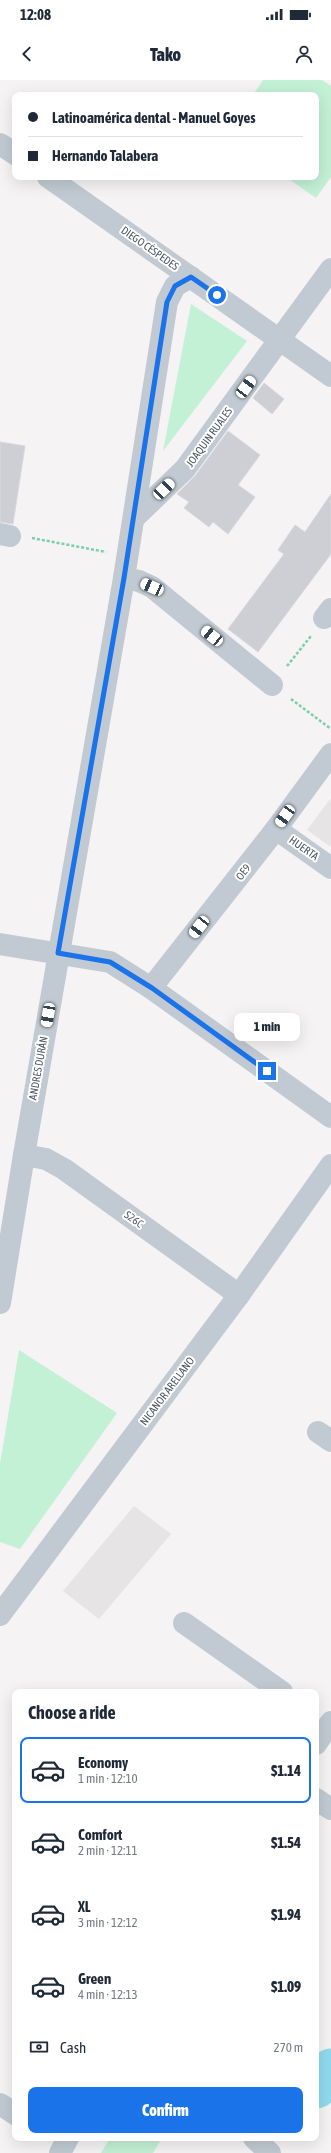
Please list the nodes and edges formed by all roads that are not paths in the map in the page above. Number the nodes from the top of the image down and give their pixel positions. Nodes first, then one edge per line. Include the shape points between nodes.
1 (0, 144) edge
2 (12, 152) edge
3 (52, 180) edge
4 (331, 270) edge
5 (191, 277) junction
6 (280, 340) junction
7 (331, 376) edge
8 (134, 518) junction
9 (124, 578) junction
10 (272, 685) road end
11 (331, 754) edge
12 (276, 829) junction
13 (331, 868) edge
14 (0, 944) edge
15 (58, 953) junction
16 (152, 988) junction
17 (331, 1117) edge
18 (24, 1154) junction
19 (331, 1165) edge
20 (239, 1296) junction
21 (0, 1303) edge
22 (0, 1615) edge
23 (184, 1623) dead end
24 (278, 1689) edge
25 (325, 1721) edge
26 (319, 1736) edge
27 (319, 1800) edge
28 (331, 1809) edge
29 (0, 2104) edge
30 (12, 2112) edge
31 (257, 2141) edge
32 (270, 2153) edge

1 - 2 street
3 - 5 street, DIEGO CÉSPEDES
4 - 6 street, JOAQUIN RUALES
5 - 6 street, DIEGO CÉSPEDES
5 - 8 street, ANDRES DURÁN via 175,286 167,302
6 - 7 street, DIEGO CÉSPEDES
6 - 8 street, JOAQUIN RUALES via 185,469
8 - 9 street, ANDRES DURÁN
9 - 10 street via 152,587
9 - 15 street, ANDRES DURÁN
11 - 12 street, OE9
12 - 13 street, HUERTA
12 - 16 street, OE9
14 - 15 street
15 - 16 street via 110,962
15 - 18 street, ANDRES DURÁN
16 - 17 street
18 - 20 street, S26C via 46,1158 64,1169
18 - 21 street, ANDRES DURÁN
19 - 20 street, NICANOR ARELLANO
20 - 22 street, NICANOR ARELLANO
23 - 24 street
25 - 26 street
27 - 28 street
29 - 30 street
31 - 32 street

